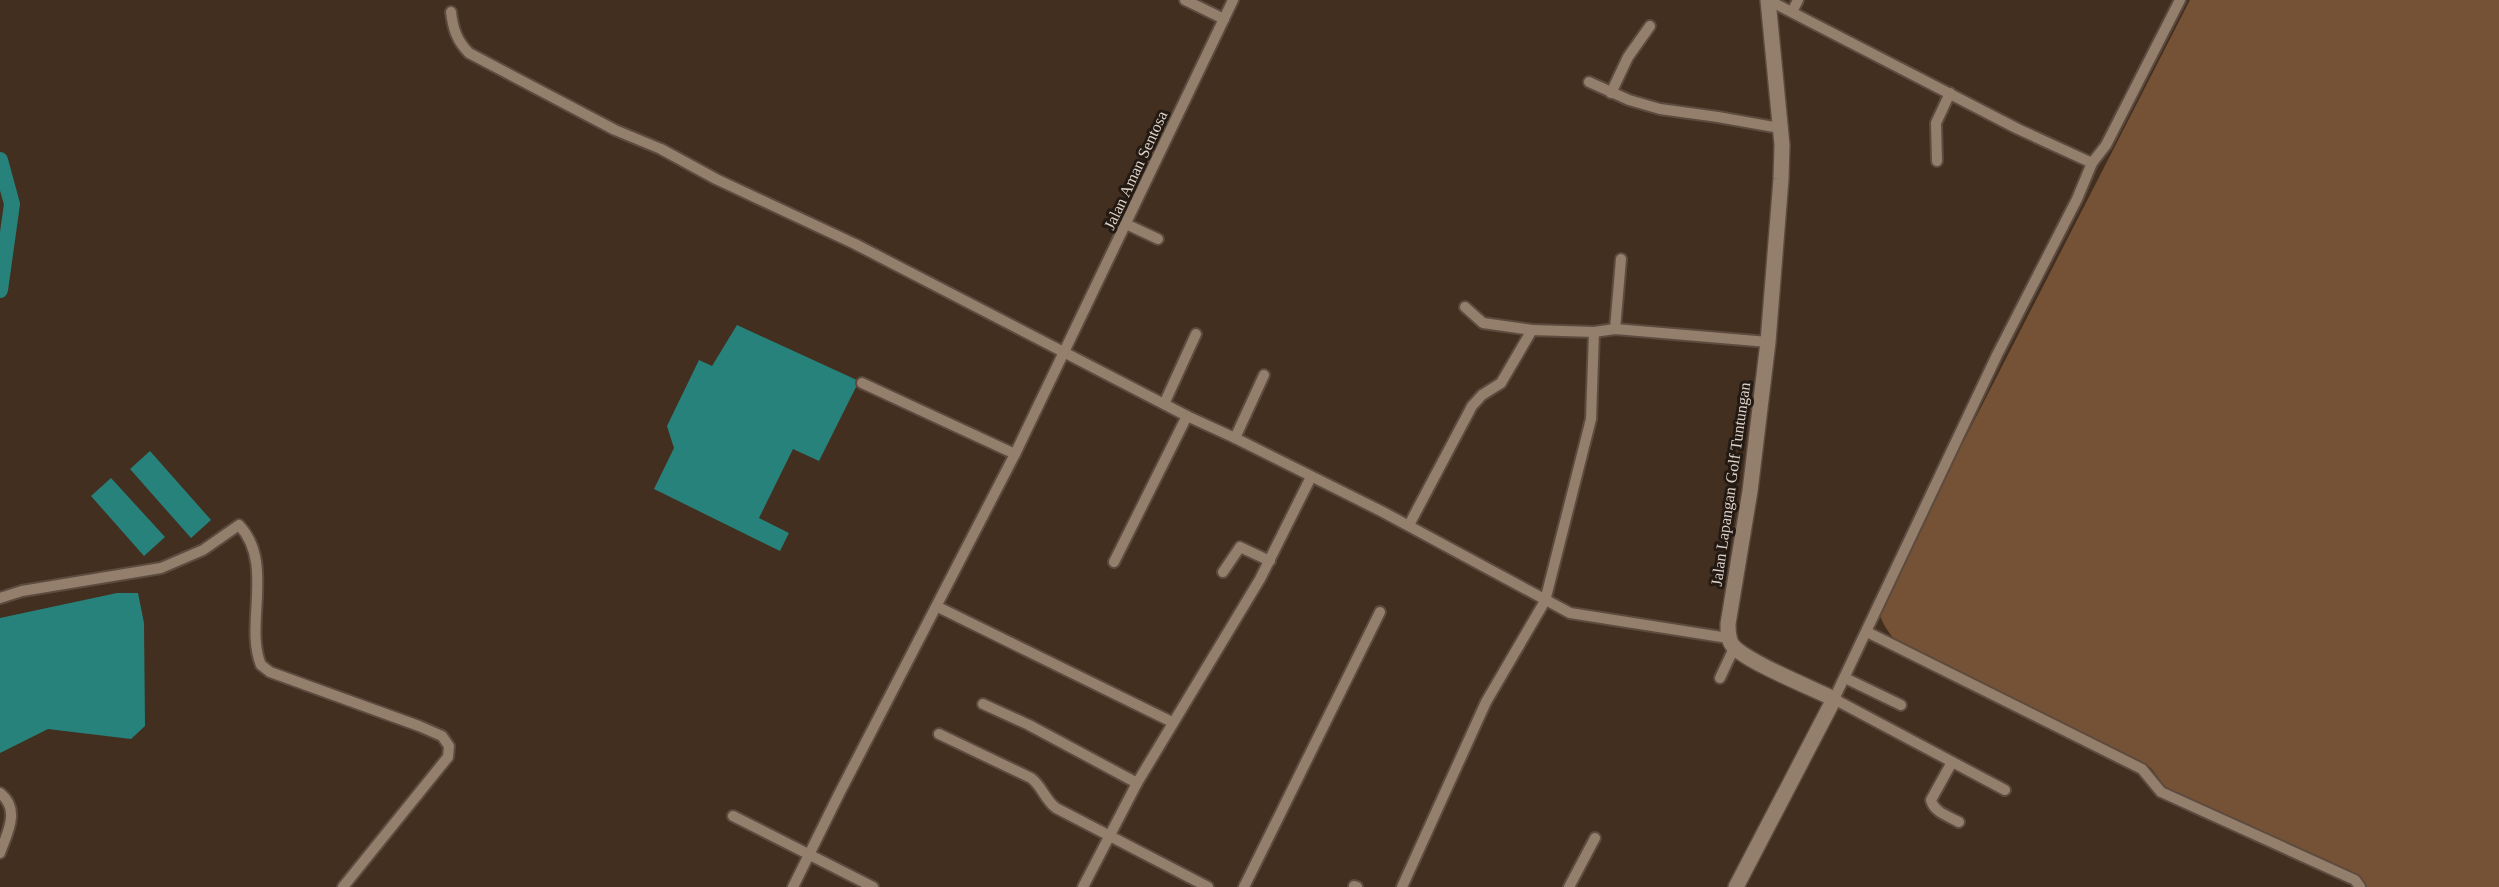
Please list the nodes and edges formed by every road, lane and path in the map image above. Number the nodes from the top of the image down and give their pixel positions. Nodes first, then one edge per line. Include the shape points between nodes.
1 (1185, 0) edge
2 (1233, 0) edge
3 (1769, 0) edge
4 (1798, 0) edge
5 (2180, 0) edge
6 (451, 12) dead end
7 (1792, 12) junction
8 (1224, 19) junction
9 (1650, 26) dead end
10 (1589, 82) dead end
11 (1611, 93) junction
12 (1950, 93) junction
13 (1780, 128) junction
14 (1937, 161) dead end
15 (2092, 163) junction
16 (1126, 224) junction
17 (1158, 239) dead end
18 (1622, 259) dead end
19 (1465, 307) dead end
20 (1615, 329) junction
21 (1532, 330) junction
22 (1594, 332) junction
23 (1196, 334) dead end
24 (1768, 342) junction
25 (1064, 352) junction
26 (1264, 375) dead end
27 (862, 383) dead end
28 (1164, 404) junction
29 (1187, 416) junction
30 (1235, 438) junction
31 (1015, 454) junction
32 (1311, 477) junction
33 (1409, 525) junction
34 (1270, 561) junction
35 (1114, 562) dead end
36 (1223, 572) dead end
37 (0, 598) edge
38 (1545, 601) junction
39 (938, 607) junction
40 (1380, 612) dead end
41 (1867, 632) junction
42 (1731, 643) junction
43 (1720, 678) dead end
44 (1845, 678) junction
45 (1834, 699) junction
46 (983, 704) dead end
47 (1900, 705) dead end
48 (1172, 722) junction
49 (939, 734) dead end
50 (1952, 762) junction
51 (1137, 783) junction
52 (2005, 790) dead end
53 (0, 793) edge
54 (733, 816) dead end
55 (1959, 822) dead end
56 (1110, 837) junction
57 (1595, 838) dead end
58 (0, 853) edge
59 (809, 853) junction
60 (343, 887) edge
61 (793, 887) edge
62 (873, 887) edge
63 (1083, 887) edge
64 (1208, 887) edge
65 (1244, 887) edge
66 (1402, 887) edge
67 (1569, 887) edge
68 (1736, 887) edge
69 (2360, 887) edge

1 - 8 street
2 - 8 street, Jalan Aman Sentosa
3 - 7 street
3 - 13 street, Jalan Lapangan Golf Tuntungan
4 - 7 street
5 - 15 street via 2106,145
6 - 25 street via 453,29 469,53 615,130 865,249
7 - 12 street
8 - 16 street, Jalan Aman Sentosa
9 - 11 street via 1628,57
10 - 11 street
11 - 13 street via 1660,109
12 - 14 street via 1936,123
12 - 15 street
13 - 24 street, Jalan Lapangan Golf Tuntungan via 1781,179
15 - 41 street
16 - 17 street
16 - 25 street, Jalan Aman Sentosa
18 - 20 street
19 - 21 street via 1484,323
20 - 22 street
20 - 24 street
21 - 22 street
21 - 33 street via 1501,383 1472,406
22 - 38 street via 1591,418
23 - 28 street
24 - 42 street, Jalan Lapangan Golf Tuntungan via 1750,491 1728,624
25 - 28 street
25 - 31 street, Jalan Aman Sentosa
26 - 30 street
27 - 31 street
28 - 29 street
29 - 30 street
29 - 35 street
30 - 32 street
31 - 39 street, Jalan Aman Sentosa
32 - 33 street
32 - 34 street
33 - 38 street
34 - 36 street via 1240,547
34 - 48 street
37 - 60 street via 161,568 203,550 239,525 253,549 261,665 270,672 427,729 442,736 449,746 448,757 433,777
38 - 42 street via 1575,615
38 - 66 street via 1486,702
39 - 48 street
39 - 59 street, Jalan Aman Sentosa
40 - 65 street
41 - 44 street
41 - 69 street via 2142,769 2162,792 2355,880
42 - 43 street
42 - 45 street via 1748,657
44 - 45 street
44 - 47 street
45 - 50 street
45 - 68 street
46 - 51 street
48 - 51 street
49 - 56 street via 1031,778 1056,808
50 - 52 street
50 - 55 street via 1931,800 1938,811
51 - 56 street
53 - 58 street via 8,801 12,819
54 - 59 street
56 - 63 street
56 - 64 street
57 - 67 street
59 - 61 street, Jalan Aman Sentosa
59 - 62 street

